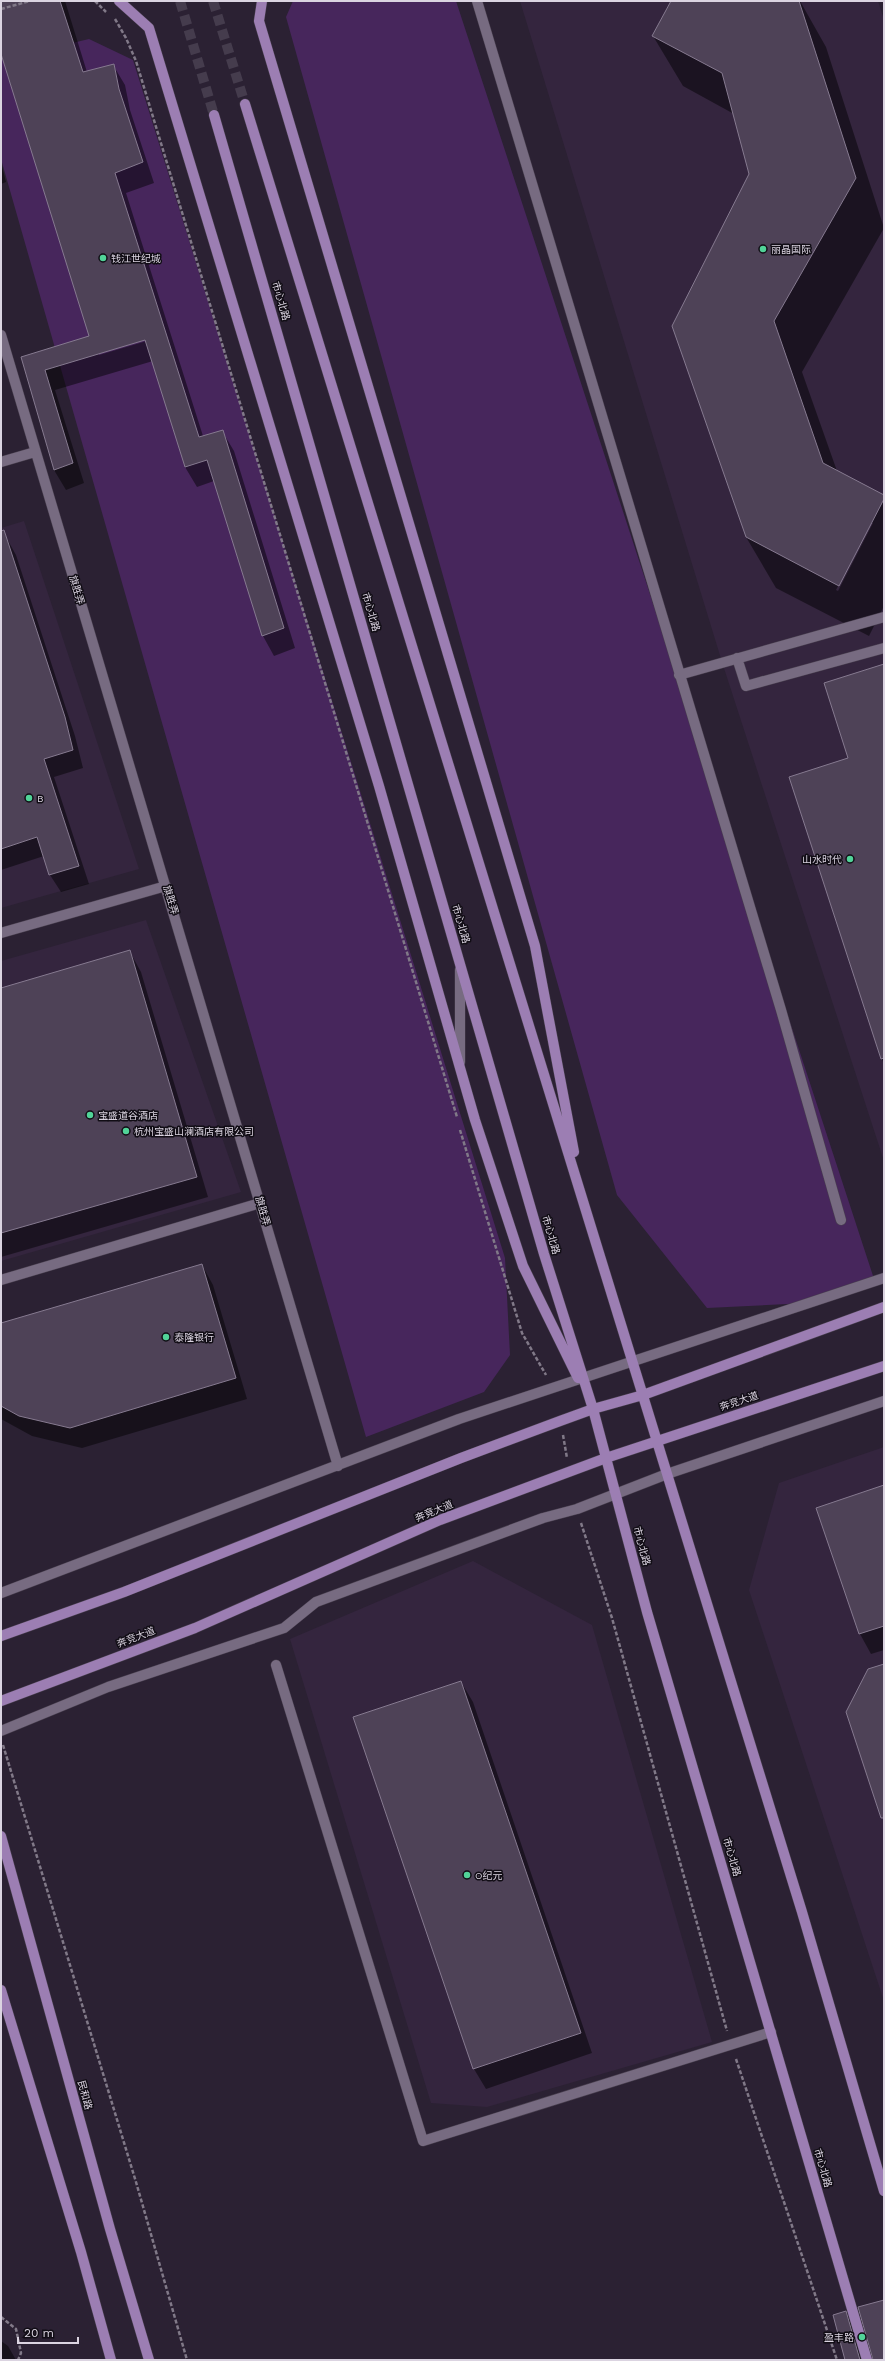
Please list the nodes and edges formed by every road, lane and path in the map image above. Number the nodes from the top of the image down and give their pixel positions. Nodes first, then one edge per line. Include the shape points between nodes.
1 (30, 1) edge
2 (95, 1) edge
3 (119, 1) edge
4 (262, 1) edge
5 (477, 1) edge
6 (1, 8) edge
7 (245, 104) tunnel mouth
8 (214, 115) tunnel mouth
9 (1, 335) edge
10 (35, 452) junction
11 (1, 462) edge
12 (884, 617) edge
13 (884, 648) edge
14 (737, 658) junction
15 (679, 675) junction
16 (166, 886) junction
17 (1, 934) edge
18 (460, 966) junction
19 (460, 1067) junction
20 (457, 1120) dead end
21 (460, 1128) dead end
22 (260, 1203) junction
23 (584, 1203) junction
24 (841, 1220) dead end
25 (884, 1278) edge
26 (1, 1280) edge
27 (884, 1307) edge
28 (633, 1362) junction
29 (884, 1366) edge
30 (582, 1379) junction
31 (554, 1389) junction
32 (643, 1395) junction
33 (884, 1401) edge
34 (593, 1409) junction
35 (560, 1421) junction
36 (657, 1441) junction
37 (606, 1458) junction
38 (338, 1466) junction
39 (570, 1471) junction
40 (667, 1474) junction
41 (616, 1494) junction
42 (577, 1509) junction
43 (1, 1593) edge
44 (1, 1636) edge
45 (276, 1665) dead end
46 (1, 1701) edge
47 (1, 1731) edge
48 (1, 1738) edge
49 (1, 1836) edge
50 (1, 1990) edge
51 (770, 2032) junction
52 (731, 2044) junction
53 (884, 2191) edge
54 (1, 2317) edge
55 (18, 2360) edge
56 (111, 2360) edge
57 (149, 2360) edge
58 (187, 2360) edge
59 (837, 2360) edge
60 (867, 2360) edge

1 - 6 path
2 - 20 path via 115,19 136,61
3 - 19 main road via 149,28 377,778
4 - 23 main road via 259,21 534,946
5 - 15 street
7 - 23 main road
8 - 18 main road, 市心北路
9 - 10 street, 旗胜弄
10 - 11 street
10 - 16 street, 旗胜弄
12 - 14 street
13 - 14 street via 746,686
14 - 15 street
15 - 24 street via 781,1010
16 - 17 street
16 - 22 street, 旗胜弄
18 - 19 street
18 - 30 main road, 市心北路
19 - 30 main road via 523,1266
21 - 31 path via 522,1333
22 - 26 street
22 - 38 street, 旗胜弄
23 - 28 main road
25 - 28 street
27 - 32 main road
28 - 30 street
28 - 32 main road
29 - 36 main road, 奔竞大道
30 - 31 street
30 - 34 main road, 市心北路
31 - 38 street via 459,1419
32 - 34 main road
32 - 36 main road
33 - 40 street
34 - 35 main road
34 - 37 main road, 市心北路
35 - 39 path
35 - 44 main road via 131,1589
36 - 37 main road, 奔竞大道
36 - 40 main road
37 - 39 main road, 奔竞大道
37 - 41 main road, 市心北路
38 - 43 street
39 - 46 main road, 奔竞大道 via 382,1545 195,1628
40 - 41 street
40 - 53 main road via 802,1912
41 - 42 street
41 - 51 main road, 市心北路 via 647,1612
42 - 47 street via 543,1518 316,1602 284,1628 108,1687
42 - 52 path via 612,1618
45 - 52 street via 422,2141
48 - 58 path via 136,2182
49 - 57 main road, 民和路
50 - 56 main road via 81,2252
51 - 52 street
51 - 60 main road, 市心北路
52 - 59 path
54 - 55 path via 16,2329 21,2353

